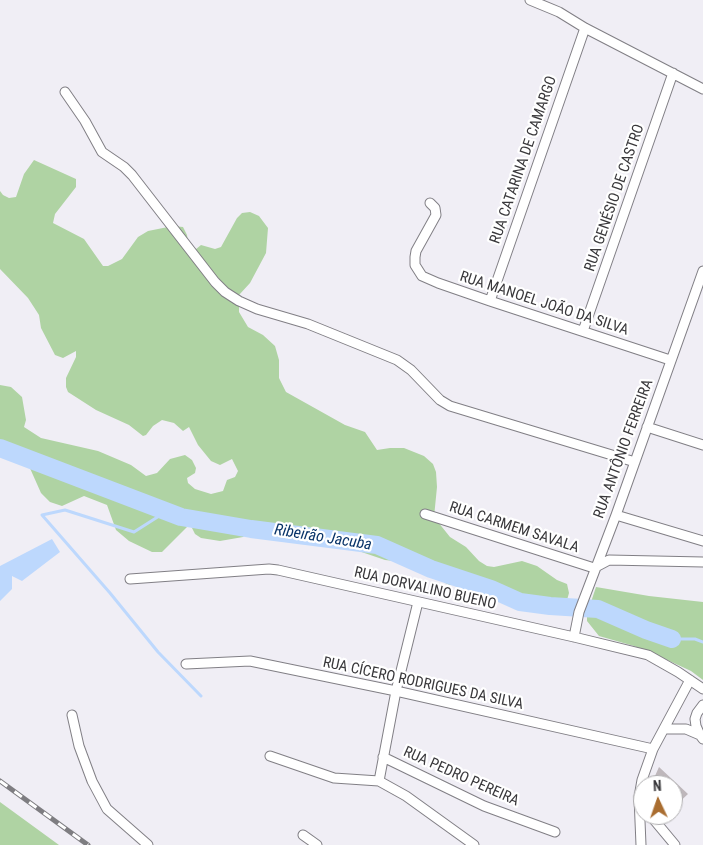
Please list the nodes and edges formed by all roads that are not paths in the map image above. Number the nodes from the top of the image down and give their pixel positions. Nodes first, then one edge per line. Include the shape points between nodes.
1 (530, 0) edge
2 (585, 28) junction
3 (674, 73) junction
4 (703, 89) edge
5 (65, 92) dead end
6 (430, 203) dead end
7 (703, 271) edge
8 (490, 302) junction
9 (583, 331) junction
10 (670, 360) junction
11 (647, 427) junction
12 (703, 445) edge
13 (635, 462) junction
14 (425, 514) dead end
15 (616, 515) junction
16 (703, 541) edge
17 (703, 562) edge
18 (594, 568) junction
19 (130, 579) dead end
20 (418, 602) junction
21 (574, 637) junction
22 (186, 664) dead end
23 (690, 680) junction
24 (703, 689) edge
25 (396, 691) junction
26 (703, 706) edge
27 (72, 715) dead end
28 (665, 728) junction
29 (701, 737) edge
30 (653, 750) junction
31 (270, 756) dead end
32 (383, 757) junction
33 (644, 775) edge
34 (379, 781) junction
35 (641, 825) edge
36 (658, 825) edge
37 (555, 832) dead end
38 (303, 835) dead end
39 (148, 845) edge
40 (316, 845) edge
41 (474, 845) edge
42 (641, 845) edge
43 (675, 845) edge

1 - 2 street
2 - 3 street
2 - 8 street, RUA CATARINA DE CAMARGO
3 - 4 street
3 - 9 street, RUA GENÉSIO DE CASTRO
5 - 13 street via 102,152 132,175 225,292 257,309 308,324 397,360 450,406
6 - 8 street, RUA MANOEL JOÃO DA SILVA via 436,215 416,250 416,265 422,276
7 - 10 street, RUA ANTÔNIO FERREIRA
8 - 9 street, RUA MANOEL JOÃO DA SILVA
9 - 10 street, RUA MANOEL JOÃO DA SILVA
10 - 11 street, RUA ANTÔNIO FERREIRA
11 - 12 street
11 - 13 street, RUA ANTÔNIO FERREIRA
13 - 15 street, RUA ANTÔNIO FERREIRA
14 - 18 street, RUA CARMEM SAVALA
15 - 16 street
15 - 18 street, RUA ANTÔNIO FERREIRA
17 - 18 street via 609,560
18 - 21 street, RUA ANTÔNIO FERREIRA via 578,612
19 - 20 street, RUA DORVALINO BUENO via 269,569
20 - 21 street, RUA DORVALINO BUENO
20 - 25 street
21 - 23 street, RUA DORVALINO BUENO via 648,655
22 - 25 street, RUA CÍCERO RODRIGUES DA SILVA via 250,661
23 - 24 street, RUA DORVALINO BUENO
23 - 28 street
25 - 30 street, RUA CÍCERO RODRIGUES DA SILVA
25 - 32 street
26 - 29 street via 695,719
27 - 39 street via 92,782 107,809
28 - 29 street via 686,729
28 - 30 street
30 - 33 street
31 - 34 street via 334,778
32 - 34 street
32 - 37 street, RUA PEDRO PEREIRA via 484,806
34 - 41 street via 406,796
35 - 42 street
36 - 43 street
38 - 40 street

